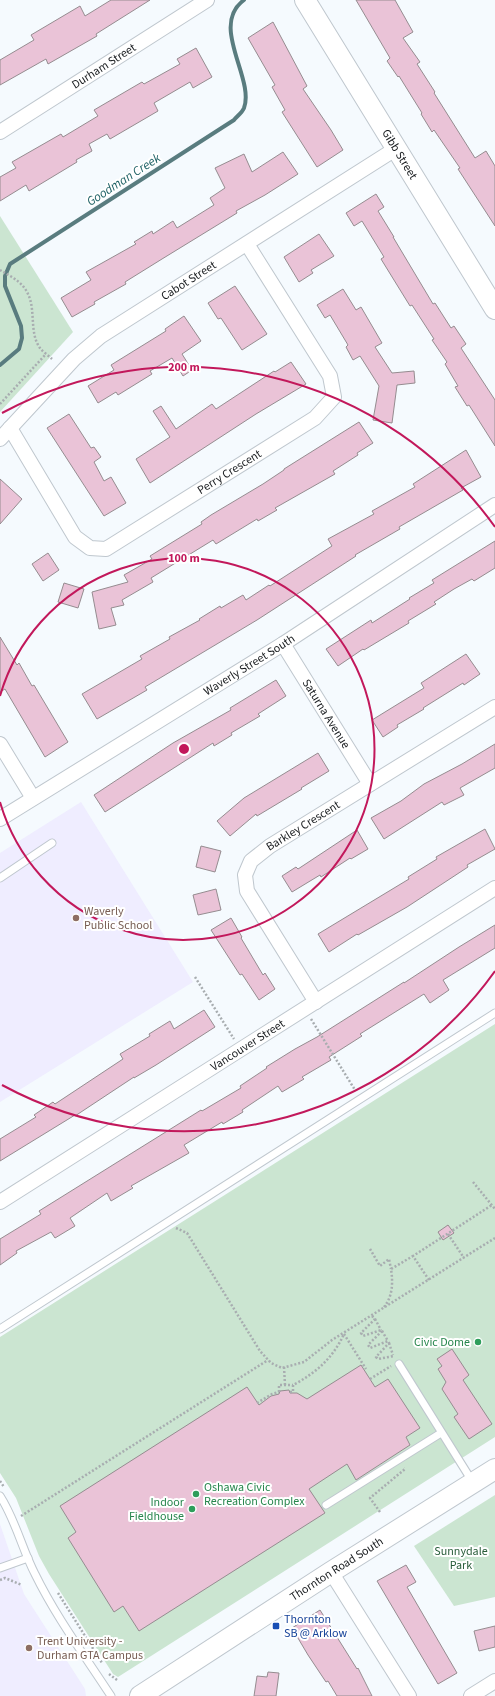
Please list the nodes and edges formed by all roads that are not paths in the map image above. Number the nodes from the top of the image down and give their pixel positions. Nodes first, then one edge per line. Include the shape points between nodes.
1 (207, 0) edge
2 (305, 0) edge
3 (0, 132) edge
4 (397, 148) junction
5 (247, 244) junction
6 (495, 309) edge
7 (10, 428) junction
8 (0, 439) edge
9 (495, 505) edge
10 (283, 644) junction
11 (495, 707) edge
12 (0, 744) edge
13 (370, 784) junction
14 (33, 798) junction
15 (0, 819) edge
16 (52, 843) dead end
17 (0, 878) edge
18 (495, 888) edge
19 (311, 1006) junction
20 (495, 1013) edge
21 (0, 1202) edge
22 (0, 1329) edge
23 (395, 1365) road end
24 (441, 1433) junction
25 (495, 1469) edge
26 (473, 1483) junction
27 (0, 1496) edge
28 (326, 1505) dead end
29 (28, 1558) junction
30 (0, 1568) edge
31 (331, 1572) junction
32 (495, 1681) edge
33 (111, 1696) edge
34 (140, 1696) edge
35 (409, 1696) edge
36 (470, 1696) edge

1 - 3 street, Durham Street
2 - 4 main road, Gibb Street
4 - 5 street, Cabot Street
4 - 6 main road, Gibb Street
5 - 7 street, Cabot Street via 101,336
5 - 7 street, Perry Crescent via 330,376 334,397 315,418 106,549 90,548 75,537
7 - 8 street, Cabot Street
9 - 10 street, Waverly Street South
10 - 13 street, Saturna Avenue
10 - 14 street, Waverly Street South
11 - 13 street, Barkley Crescent
12 - 14 street
13 - 19 street, Barkley Crescent via 270,846 251,861 245,875 247,891
14 - 15 street, Waverly Street South
16 - 17 lane
18 - 19 street, Vancouver Street
19 - 21 street, Vancouver Street
20 - 22 lane
23 - 24 lane
24 - 26 lane
24 - 28 lane
25 - 26 main road, Thornton Road South
26 - 31 main road, Thornton Road South
27 - 29 lane via 15,1524
29 - 30 lane
29 - 33 lane via 51,1603
31 - 34 main road, Thornton Road South
31 - 35 street
32 - 36 street

